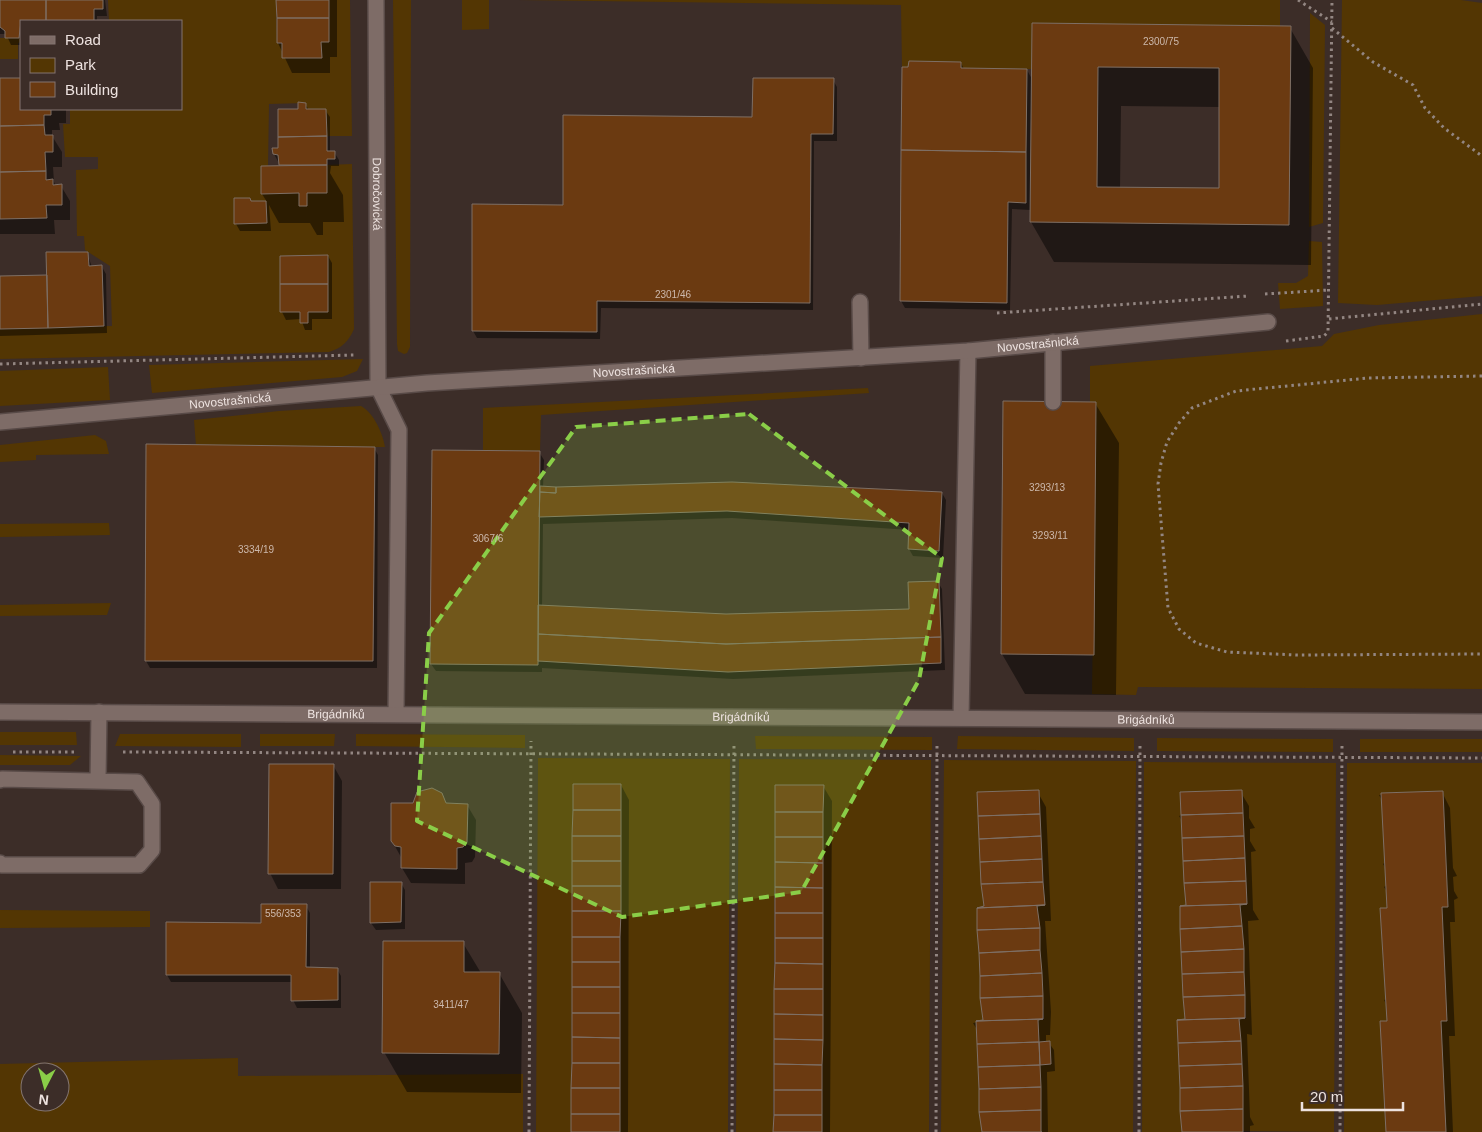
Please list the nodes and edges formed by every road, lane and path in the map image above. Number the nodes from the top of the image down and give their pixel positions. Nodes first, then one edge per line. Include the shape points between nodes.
1 (376, 0) edge
2 (1298, 0) edge
3 (1332, 0) edge
4 (1332, 22) junction
5 (1331, 28) junction
6 (1482, 156) edge
7 (1329, 290) junction
8 (1266, 294) dead end
9 (1248, 296) dead end
10 (860, 302) dead end
11 (1482, 304) edge
12 (997, 313) dead end
13 (1329, 319) junction
14 (1268, 322) dead end
15 (1328, 332) dead end
16 (1053, 342) junction
17 (968, 351) junction
18 (377, 355) junction
19 (861, 358) junction
20 (0, 364) edge
21 (1482, 376) edge
22 (378, 387) junction
23 (1053, 402) dead end
24 (0, 422) edge
25 (1482, 654) edge
26 (0, 712) edge
27 (99, 712) junction
28 (396, 714) junction
29 (530, 715) junction
30 (734, 716) junction
31 (937, 718) junction
32 (962, 718) junction
33 (1140, 719) junction
34 (1342, 721) junction
35 (1482, 722) edge
36 (10, 752) dead end
37 (98, 752) junction
38 (531, 754) junction
39 (734, 755) junction
40 (936, 755) junction
41 (1140, 756) junction
42 (1342, 757) junction
43 (1482, 758) edge
44 (0, 780) edge
45 (98, 780) junction
46 (0, 863) edge
47 (529, 1132) edge
48 (732, 1132) edge
49 (936, 1132) edge
50 (1139, 1132) edge
51 (1340, 1132) edge

1 - 18 street, Dobročovická
2 - 4 path
3 - 4 path
4 - 5 path
5 - 6 path via 1373,62 1413,85 1425,108 1444,128
5 - 7 path
7 - 8 path
7 - 13 path
9 - 12 path
10 - 19 street
11 - 13 path
13 - 15 path
14 - 16 street, Novostrašnická
16 - 17 street, Novostrašnická
16 - 23 street
17 - 19 street, Novostrašnická
17 - 32 street
18 - 20 path
18 - 22 street, Dobročovická
19 - 22 street, Novostrašnická
21 - 25 path via 1359,378 1236,391 1192,408 1179,423 1167,442 1158,484 1168,608 1179,629 1196,643 1228,652 1297,655
22 - 24 street, Novostrašnická
22 - 28 street via 399,430
26 - 27 street, Brigádníků
27 - 28 street, Brigádníků
27 - 37 street
28 - 29 street, Brigádníků
29 - 30 street, Brigádníků
29 - 38 path
30 - 31 street, Brigádníků
30 - 39 path
31 - 32 street, Brigádníků
31 - 40 path
32 - 33 street, Brigádníků
33 - 34 street, Brigádníků
33 - 41 path
34 - 35 street, Brigádníků
34 - 42 path
36 - 37 path
37 - 38 path
37 - 45 street
38 - 39 path
38 - 47 path
39 - 40 path
39 - 48 path
40 - 41 path
40 - 49 path
41 - 42 path
41 - 50 path
42 - 43 path
42 - 51 path
44 - 45 street
45 - 46 street via 137,782 152,804 152,850 138,865

